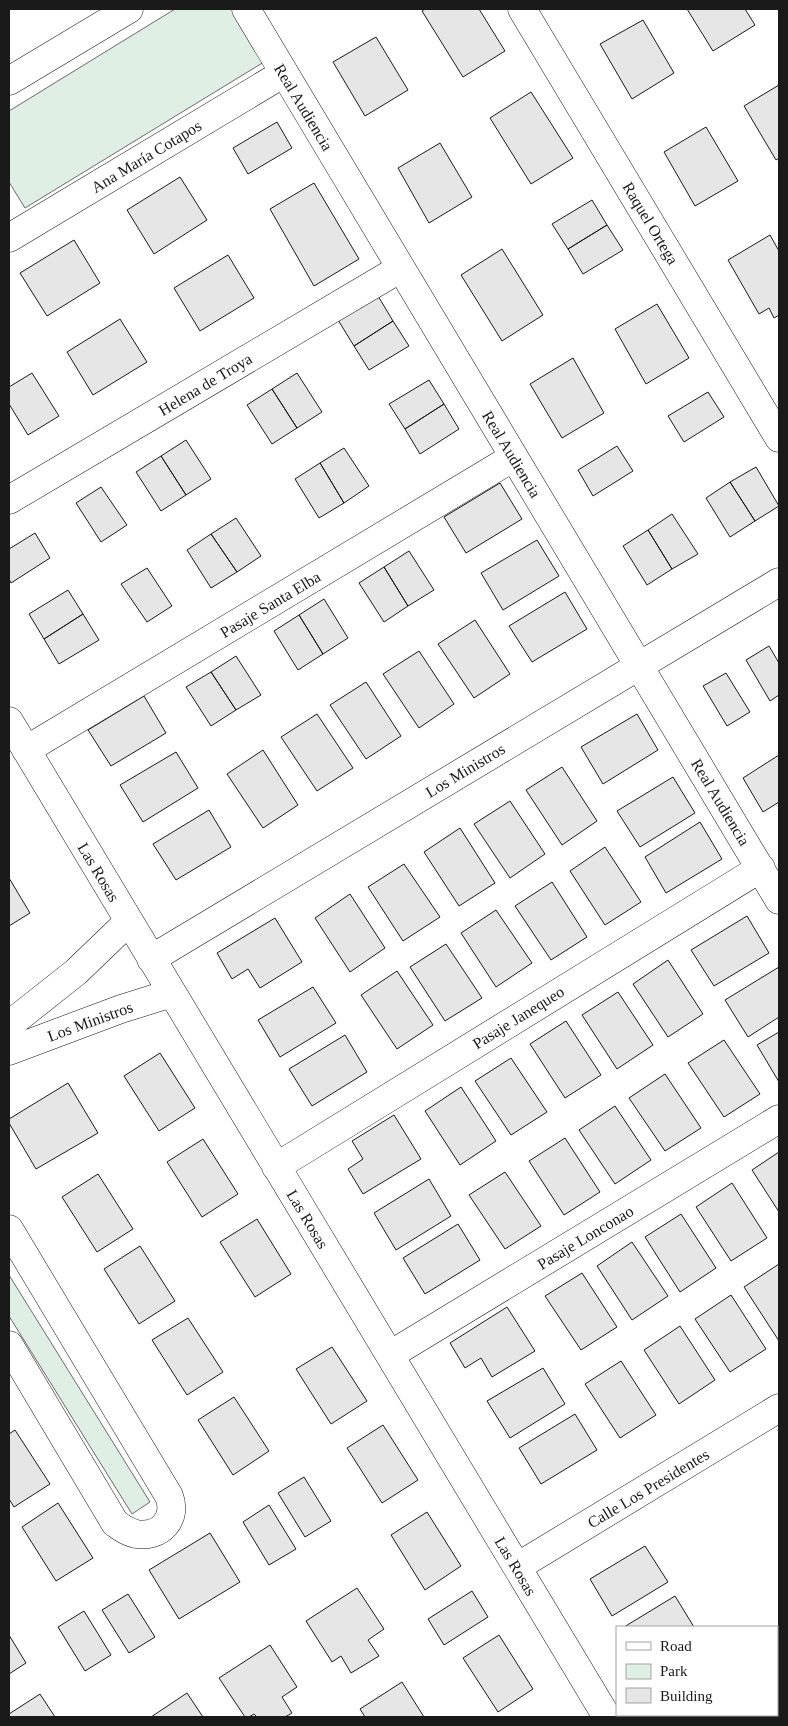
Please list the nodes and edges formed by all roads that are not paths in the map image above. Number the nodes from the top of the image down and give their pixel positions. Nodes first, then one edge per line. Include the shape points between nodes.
1 (129, 9) edge
2 (246, 9) edge
3 (522, 9) edge
4 (284, 73) junction
5 (9, 81) edge
6 (10, 233) edge
7 (401, 268) junction
8 (779, 438) edge
9 (514, 457) junction
10 (9, 500) edge
11 (779, 582) edge
12 (639, 666) junction
13 (9, 721) edge
14 (26, 750) junction
15 (760, 868) junction
16 (779, 900) edge
17 (129, 921) junction
18 (152, 959) junction
19 (172, 993) junction
20 (9, 1025) edge
21 (9, 1051) edge
22 (779, 1119) edge
23 (276, 1166) junction
24 (9, 1228) edge
25 (9, 1346) edge
26 (390, 1355) junction
27 (779, 1408) edge
28 (517, 1567) junction
29 (607, 1717) edge

1 - 5 street
2 - 4 street, Real Audiencia
3 - 8 street, Raquel Ortega
4 - 6 street, Ana María Cotapos
4 - 7 street, Real Audiencia
7 - 9 street, Real Audiencia
7 - 10 street, Helena de Troya
9 - 12 street, Real Audiencia
9 - 14 street, Pasaje Santa Elba
11 - 12 street, Los Ministros
12 - 15 street, Real Audiencia
12 - 18 street, Los Ministros
13 - 14 street, Las Rosas
14 - 17 street, Las Rosas
15 - 16 street, Real Audiencia
15 - 23 street, Pasaje Janequeo
17 - 18 street, Las Rosas
17 - 20 street, Los Ministros via 76,972
18 - 19 street, Las Rosas
19 - 21 street, Los Ministros
19 - 23 street, Las Rosas
22 - 26 street, Pasaje Lonconao
23 - 26 street, Las Rosas
24 - 25 street via 169,1496 172,1514 160,1530 137,1534 115,1523
26 - 28 street, Las Rosas
27 - 28 street, Calle Los Presidentes
28 - 29 street, Las Rosas

